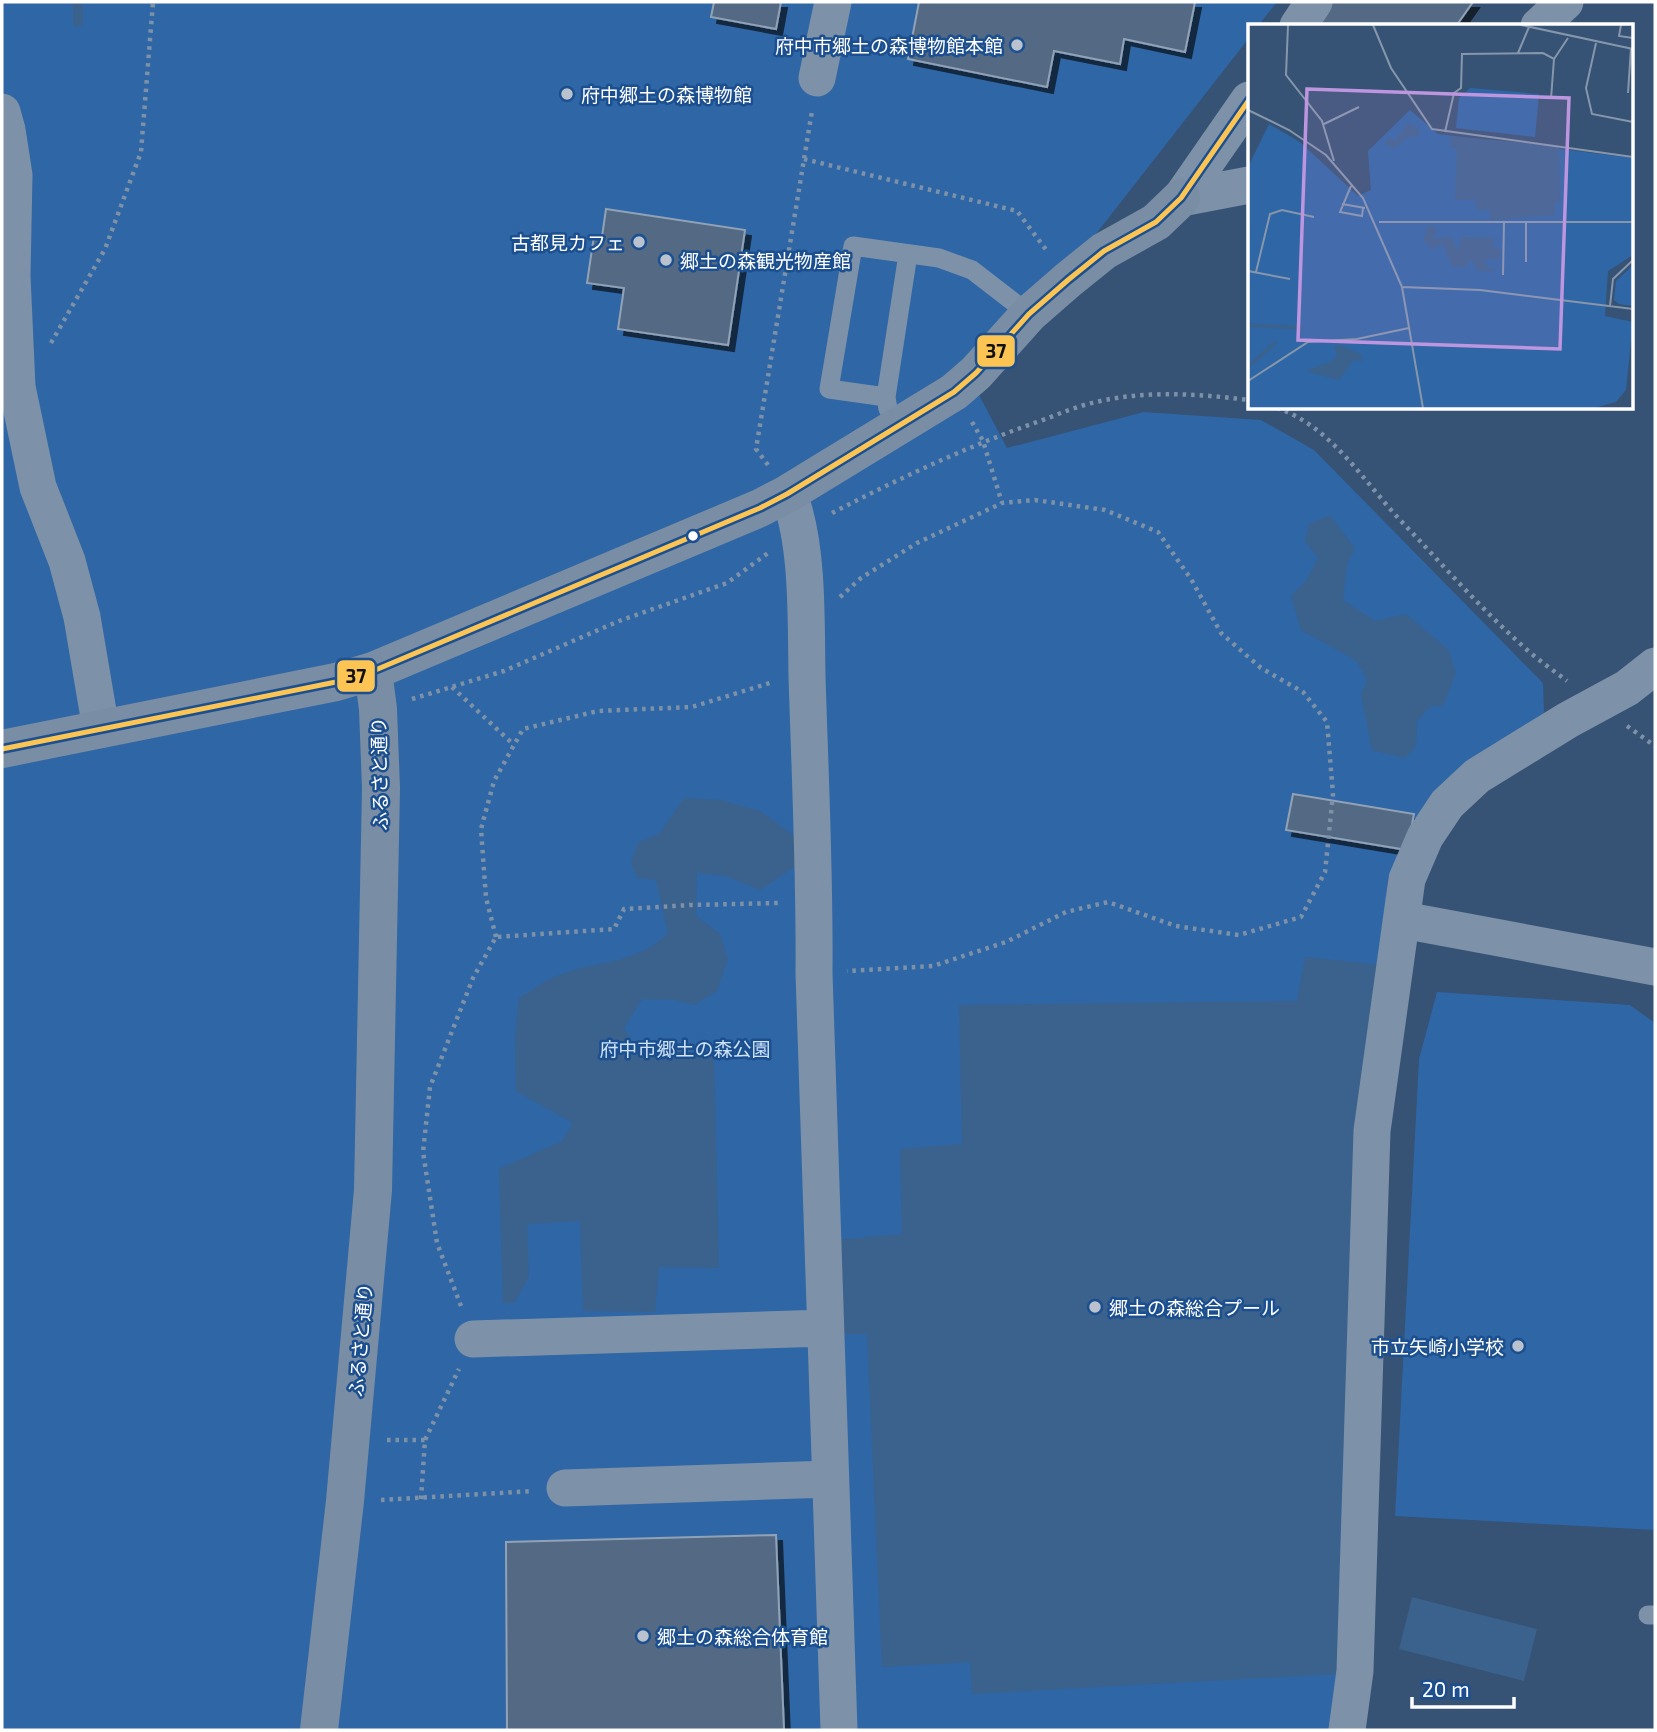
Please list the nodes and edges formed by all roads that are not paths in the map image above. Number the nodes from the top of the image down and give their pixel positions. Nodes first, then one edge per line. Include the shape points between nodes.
1 (833, 2) edge
2 (1314, 2) edge
3 (1565, 2) edge
4 (1299, 24) edge
5 (1541, 24) edge
6 (817, 78) road end
7 (1248, 101) edge
8 (2, 111) edge
9 (1248, 185) edge
10 (1181, 198) junction
11 (908, 254) junction
12 (1029, 314) junction
13 (888, 414) junction
14 (793, 507) dead end
15 (1655, 666) edge
16 (373, 671) junction
17 (101, 729) junction
18 (2, 750) edge
19 (1403, 920) junction
20 (1655, 967) edge
21 (825, 1328) junction
22 (473, 1339) road end
23 (830, 1479) junction
24 (565, 1489) road end
25 (319, 1730) edge
26 (839, 1730) edge
27 (1347, 1730) edge

1 - 6 street
2 - 4 street
3 - 5 street
7 - 10 street
8 - 17 street via 14,174 17,387 38,487 67,561 82,617
9 - 10 street
10 - 12 street via 1156,222 1104,251
11 - 12 lane via 939,258 972,270
11 - 13 lane
11 - 13 lane via 853,246 829,389
12 - 13 street via 954,392
13 - 16 street via 787,494 760,508
14 - 21 street via 800,530 806,628
15 - 19 street via 1627,688 1477,776 1447,804 1425,836 1407,879
16 - 17 street
16 - 25 street, ふるさと通り via 381,788 373,1190
17 - 18 street
19 - 20 street
19 - 27 street via 1372,1131 1355,1671
21 - 22 street
21 - 23 street
23 - 24 street
23 - 26 street

